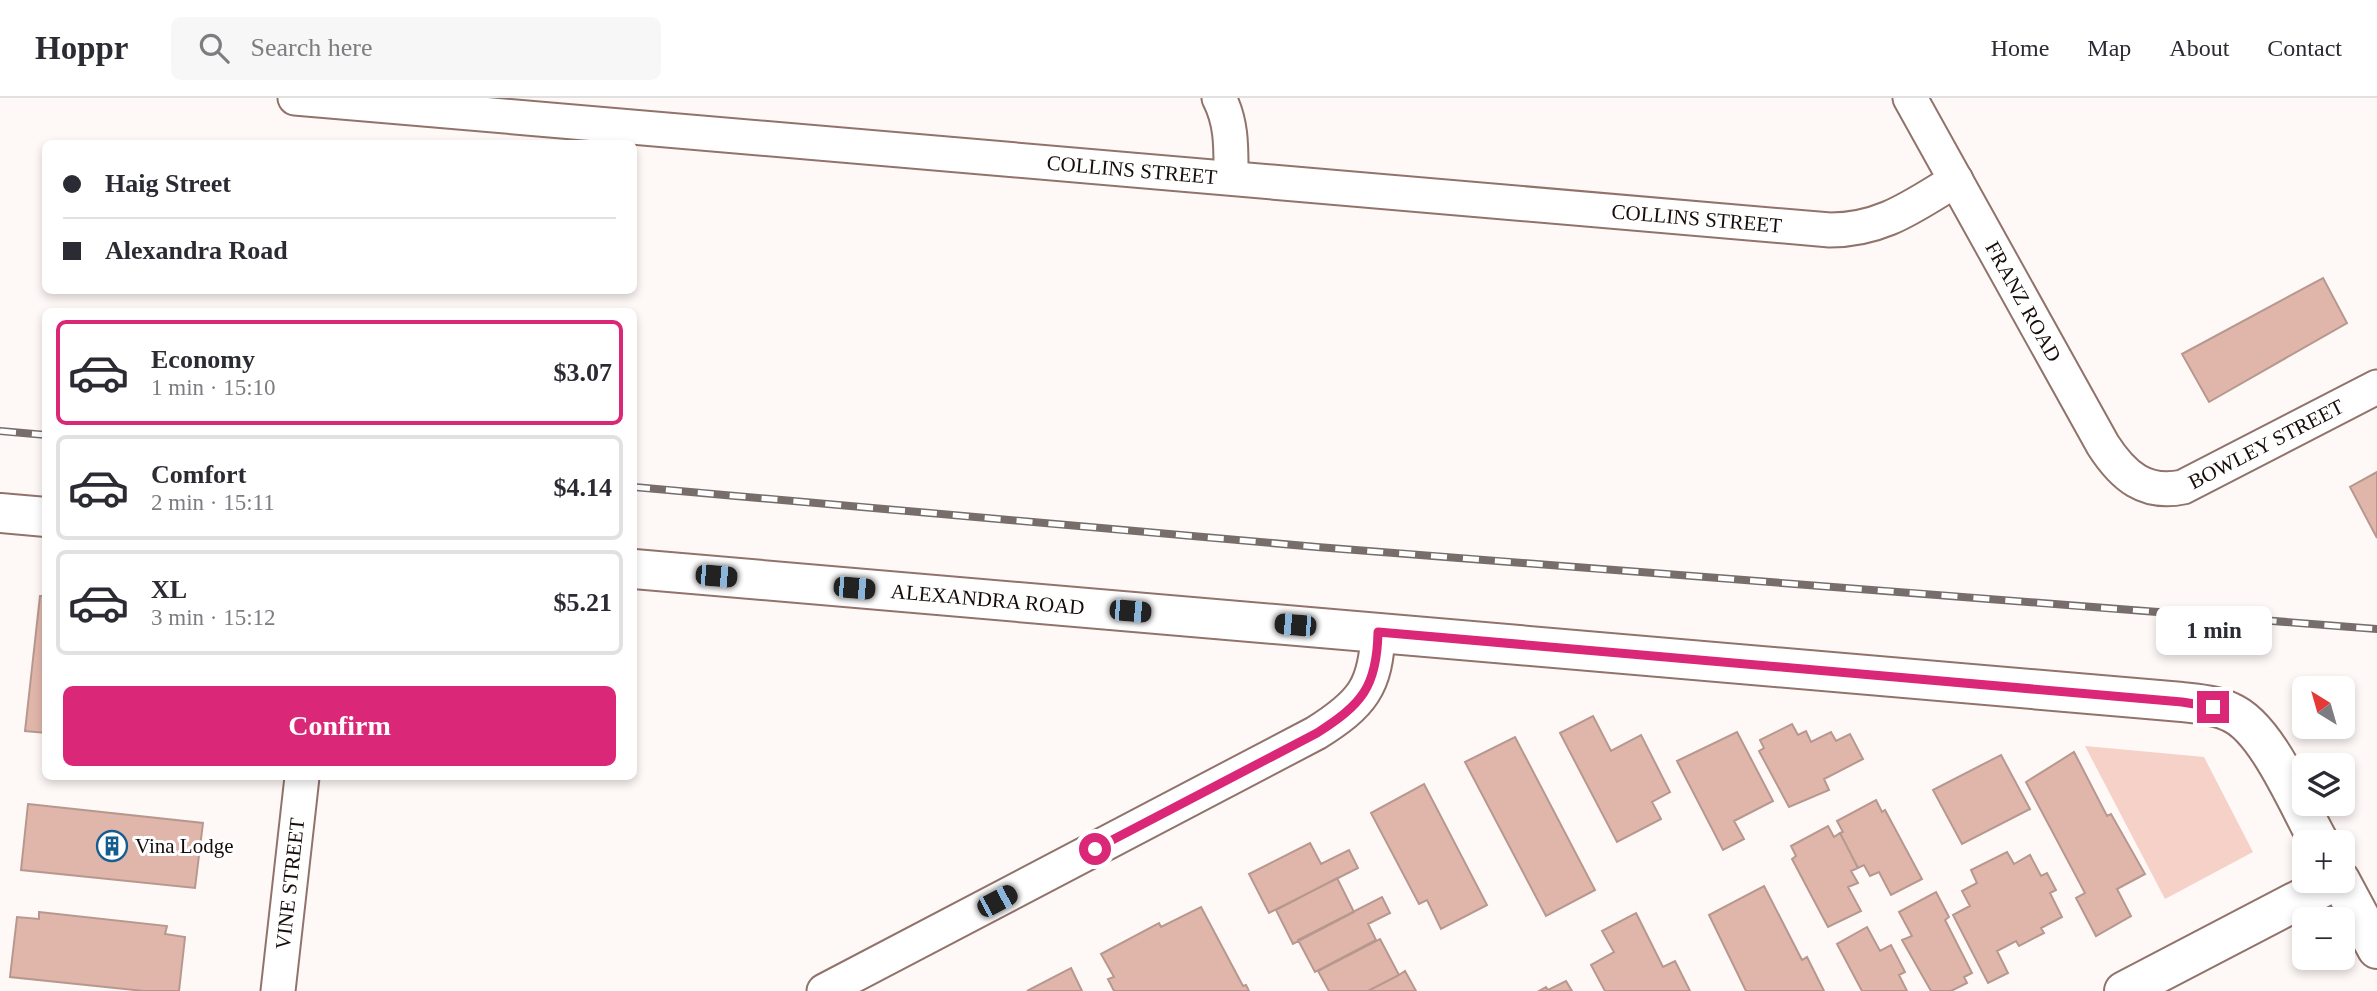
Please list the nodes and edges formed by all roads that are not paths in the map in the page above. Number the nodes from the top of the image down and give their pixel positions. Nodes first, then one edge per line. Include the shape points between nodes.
1 (295, 98) edge
2 (1219, 98) edge
3 (1910, 98) edge
4 (1231, 176) junction
5 (1956, 180) junction
6 (2377, 387) edge
7 (2152, 489) joint
8 (0, 513) edge
9 (42, 517) edge
10 (637, 569) edge
11 (1378, 632) junction
12 (302, 780) edge
13 (2312, 830) edge
14 (2313, 893) edge
15 (2345, 893) edge
16 (2377, 949) edge
17 (278, 991) edge
18 (824, 991) edge
19 (2124, 991) edge

1 - 4 street, COLLINS STREET
2 - 4 street via 1227,114
3 - 5 street, FRANZ ROAD
4 - 5 street, COLLINS STREET via 1830,230 1857,230 1880,223
5 - 7 street, FRANZ ROAD via 2115,465 2131,480
6 - 7 street, BOWLEY STREET via 2183,487
8 - 9 street
10 - 11 street, ALEXANDRA ROAD
11 - 13 street, ALEXANDRA ROAD via 2213,707 2232,712 2251,727
11 - 18 street via 1377,664 1364,696 1327,727
12 - 17 street, VINE STREET
14 - 19 street
15 - 16 street

